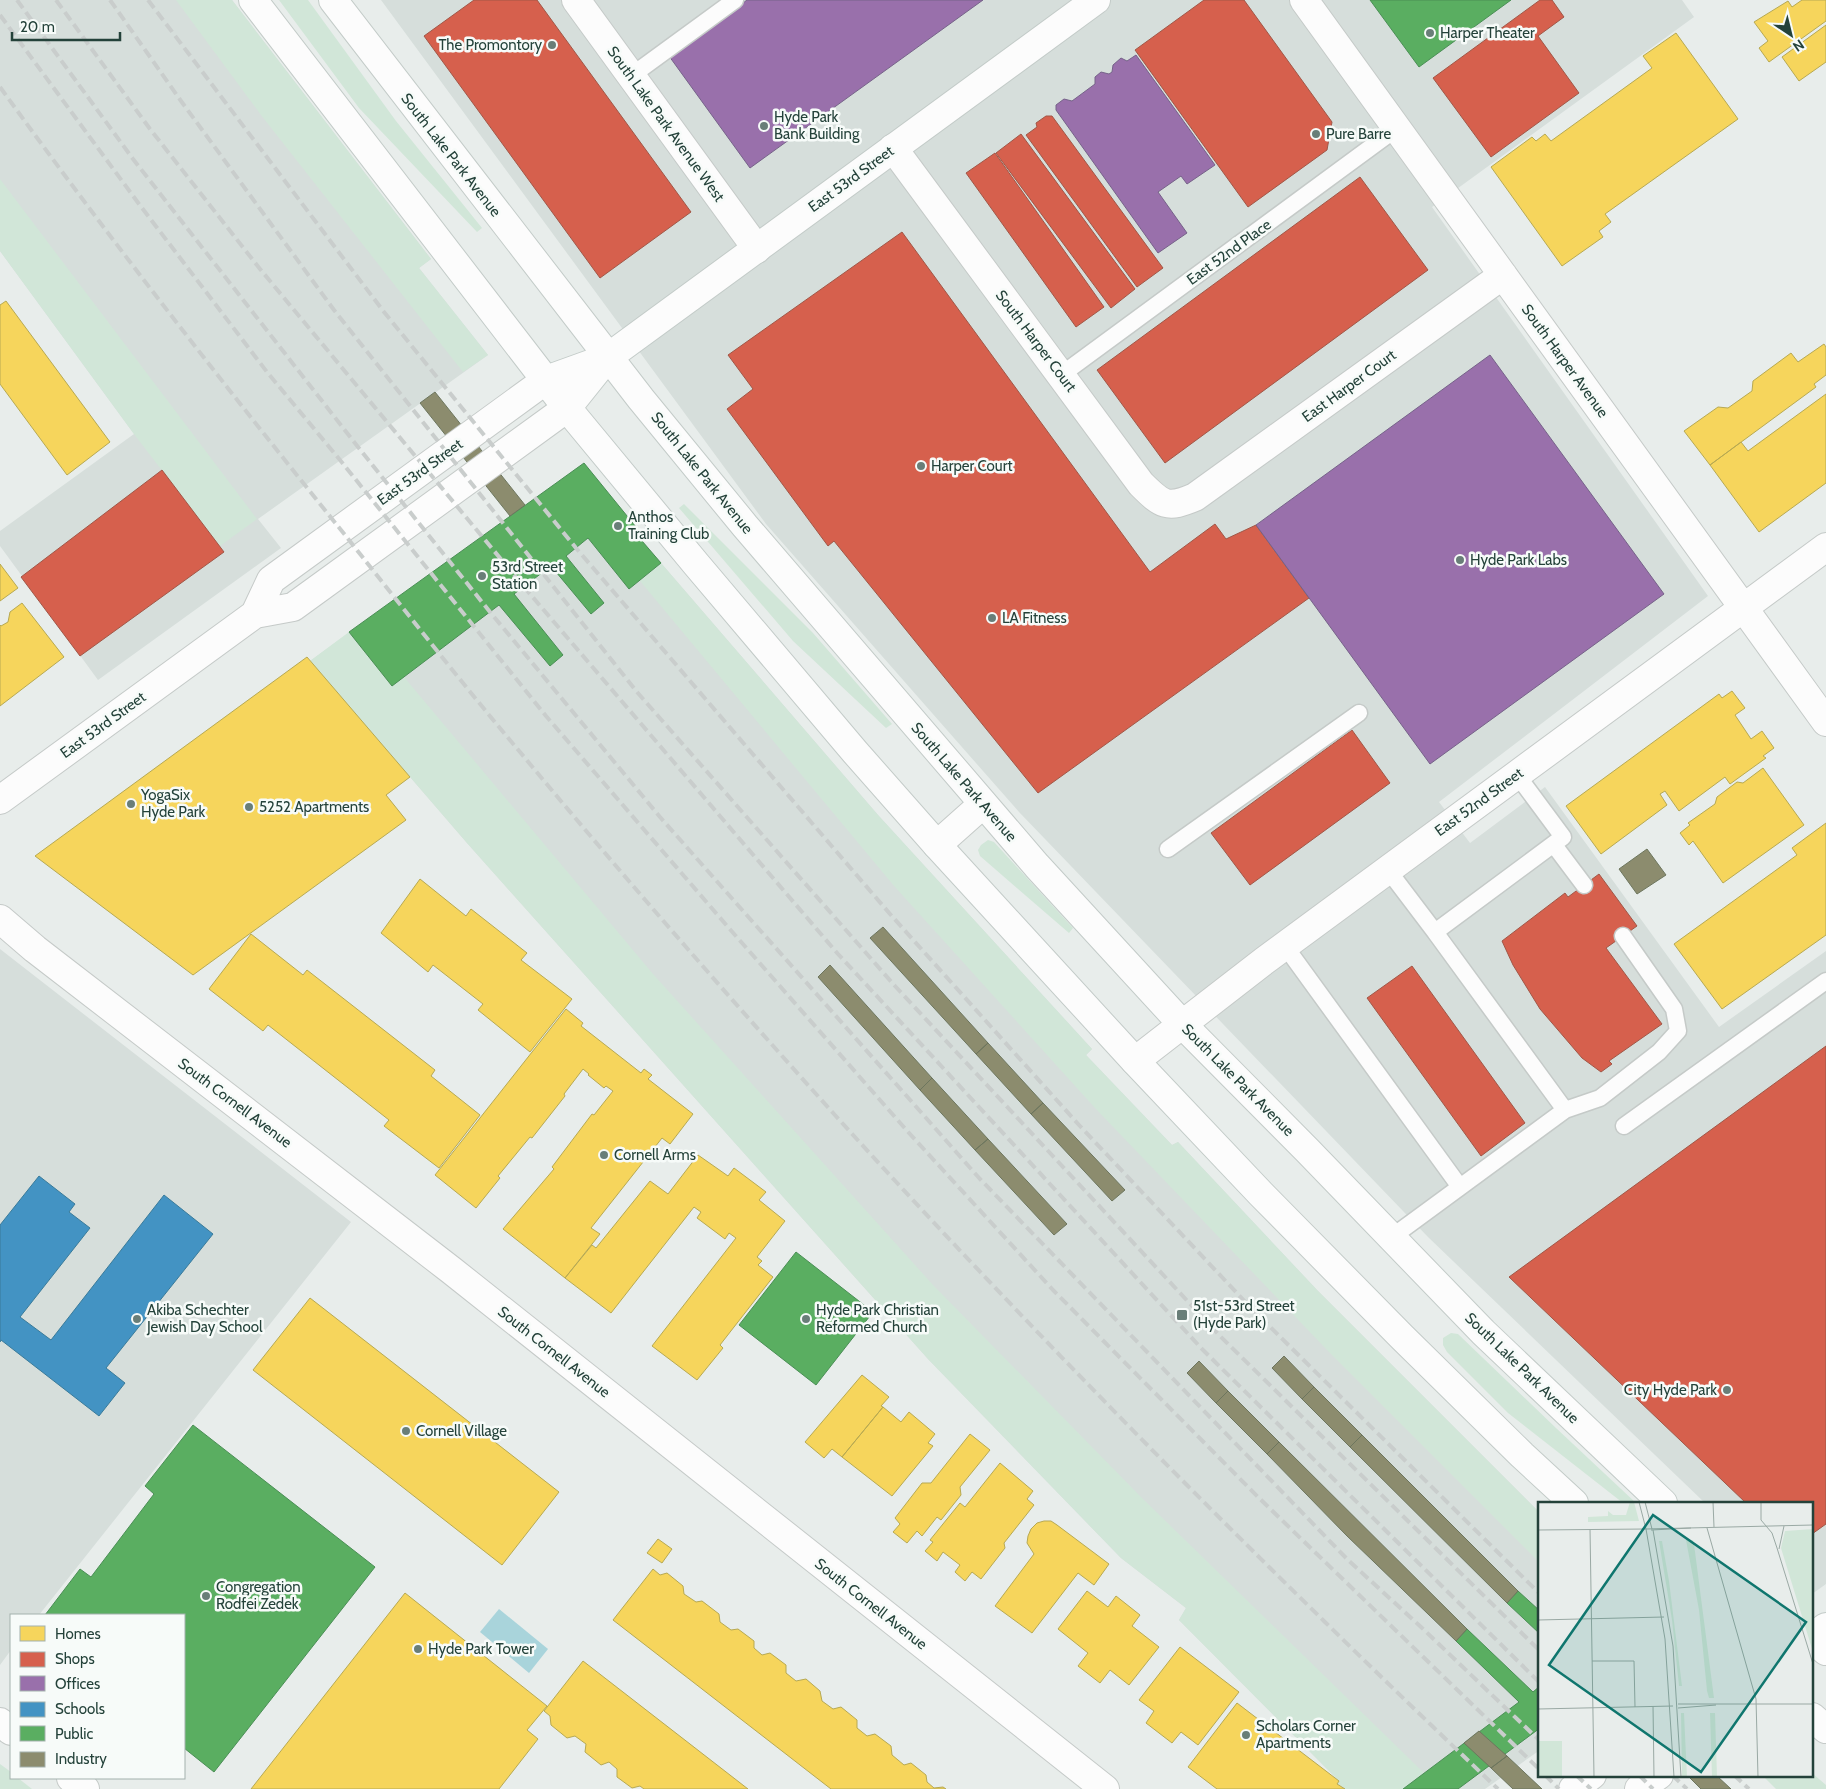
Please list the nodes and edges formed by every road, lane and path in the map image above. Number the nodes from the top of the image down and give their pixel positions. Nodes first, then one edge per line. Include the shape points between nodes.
1 (253, 0) edge
2 (333, 0) edge
3 (576, 0) edge
4 (735, 0) edge
5 (1096, 0) edge
6 (1304, 0) edge
7 (631, 76) junction
8 (1397, 128) junction
9 (893, 148) junction
10 (757, 249) junction
11 (1503, 275) junction
12 (607, 358) junction
13 (1061, 376) junction
14 (546, 380) junction
15 (567, 408) junction
16 (1195, 497) joint
17 (1826, 547) edge
18 (1743, 608) junction
19 (255, 614) junction
20 (1359, 713) dead end
21 (1826, 722) edge
22 (1517, 775) junction
23 (0, 800) edge
24 (983, 804) junction
25 (1554, 844) junction
26 (937, 845) junction
27 (1168, 850) dead end
28 (1388, 870) junction
29 (1584, 885) dead end
30 (0, 919) edge
31 (1435, 932) junction
32 (1623, 936) dead end
33 (1285, 946) junction
34 (1826, 981) edge
35 (1183, 1025) junction
36 (1135, 1061) junction
37 (1565, 1110) junction
38 (1624, 1126) dead end
39 (1460, 1187) junction
40 (1392, 1238) junction
41 (1573, 1502) edge
42 (1662, 1502) edge
43 (1826, 1627) edge
44 (1814, 1636) edge
45 (1814, 1640) edge
46 (1826, 1651) edge
47 (1814, 1719) edge
48 (0, 1722) edge
49 (1826, 1729) edge
50 (10, 1730) edge
51 (1591, 1776) edge
52 (1658, 1776) edge
53 (72, 1779) edge
54 (85, 1789) edge
55 (1105, 1789) edge
56 (1573, 1789) edge
57 (1639, 1789) edge

1 - 14 street
2 - 12 street, South Lake Park Avenue
3 - 7 street, South Lake Park Avenue West
4 - 7 lane
5 - 9 street, East 53rd Street
6 - 8 street, South Harper Avenue
7 - 10 street, South Lake Park Avenue West
8 - 11 street, South Harper Avenue
8 - 13 lane, East 52nd Place
9 - 10 street, East 53rd Street
9 - 13 street, South Harper Court
10 - 12 street, East 53rd Street
11 - 16 street, East Harper Court
11 - 18 street, South Harper Avenue
12 - 14 street, East 53rd Street
12 - 15 street, East 53rd Street
12 - 24 street, South Lake Park Avenue via 745,526
13 - 16 street, South Harper Court via 1154,497 1165,504 1180,504
14 - 15 street
14 - 19 street, East 53rd Street via 271,580
15 - 19 street, East 53rd Street via 293,607
15 - 26 street via 778,662
17 - 18 street, East 52nd Street
18 - 21 street, South Harper Avenue
18 - 22 street, East 52nd Street
19 - 23 street, East 53rd Street
20 - 27 lane
22 - 25 lane via 1563,837
22 - 28 street, East 52nd Street
24 - 26 street
24 - 35 street, South Lake Park Avenue
25 - 29 lane
25 - 31 lane
26 - 36 street
28 - 31 lane
28 - 33 street, East 52nd Street
30 - 55 street, South Cornell Avenue via 34,949 321,1168
31 - 37 lane
32 - 37 lane via 1674,1009 1678,1031 1659,1052 1600,1098
33 - 35 street, East 52nd Street
33 - 39 lane
34 - 38 lane
35 - 36 street, East 52nd Street
35 - 40 street, South Lake Park Avenue
36 - 41 street via 1402,1337
37 - 39 lane
39 - 40 lane
40 - 42 street, South Lake Park Avenue via 1483,1332
43 - 44 street
45 - 46 street
47 - 49 street
48 - 50 street
51 - 56 street
52 - 57 street
53 - 54 street

